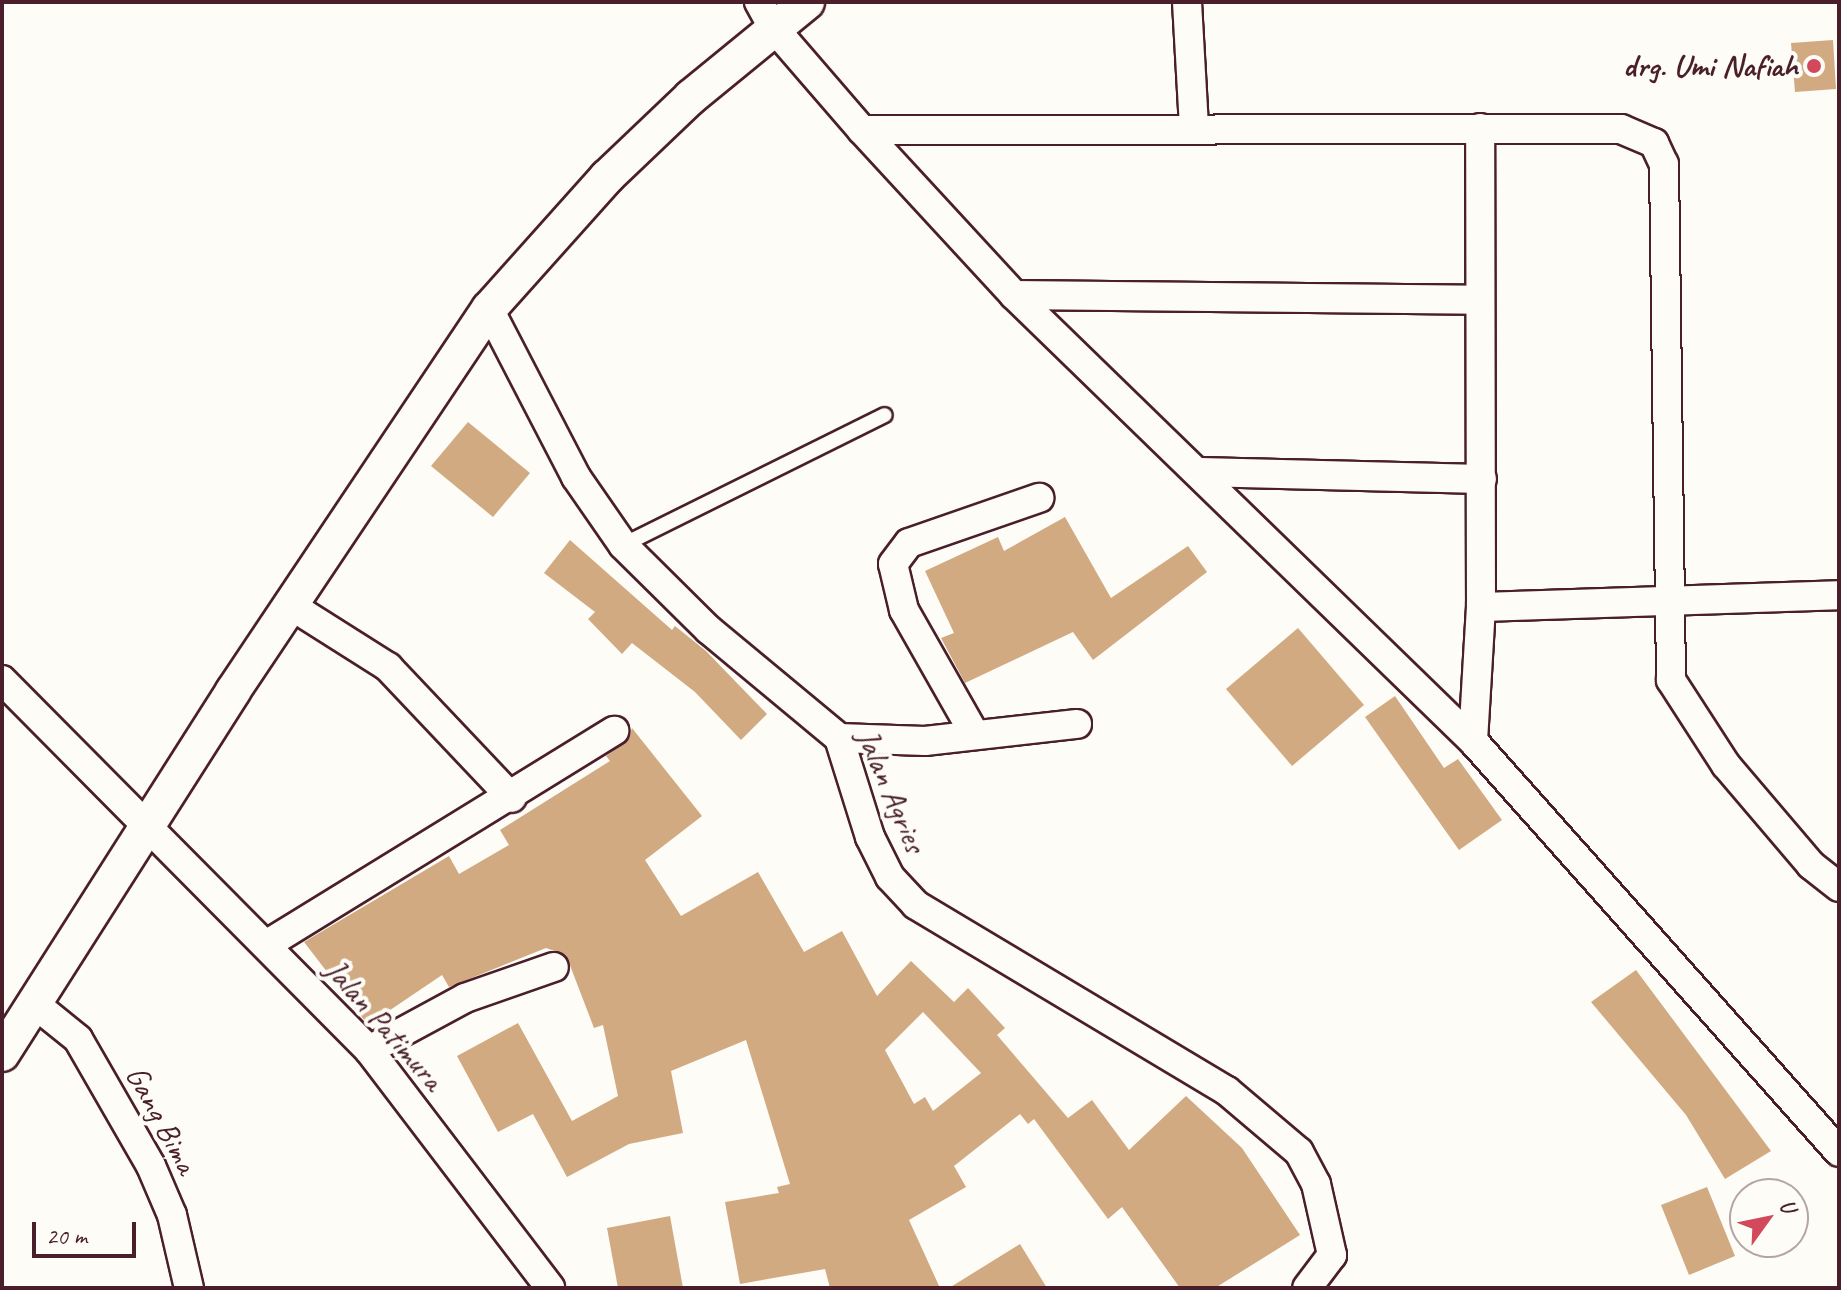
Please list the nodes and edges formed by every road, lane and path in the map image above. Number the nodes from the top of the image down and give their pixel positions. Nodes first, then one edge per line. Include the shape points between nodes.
1 (807, 2) edge
2 (1187, 2) edge
3 (766, 14) edge
4 (1480, 128) junction
5 (1194, 129) junction
6 (862, 130) junction
7 (1014, 295) junction
8 (1479, 300) junction
9 (489, 309) junction
10 (885, 415) dead end
11 (1200, 472) junction
12 (1482, 479) junction
13 (1039, 498) dead end
14 (623, 545) junction
15 (1839, 595) edge
16 (1673, 599) junction
17 (290, 605) junction
18 (1481, 607) junction
19 (2, 680) edge
20 (1077, 724) dead end
21 (614, 731) dead end
22 (975, 735) junction
23 (839, 738) junction
24 (1473, 741) junction
25 (512, 798) junction
26 (148, 823) junction
27 (1839, 887) edge
28 (266, 945) junction
29 (554, 967) dead end
30 (36, 1005) junction
31 (369, 1050) junction
32 (2, 1054) edge
33 (1839, 1152) edge
34 (189, 1288) edge
35 (550, 1288) edge
36 (1307, 1288) edge

1 - 3 street
2 - 5 street
3 - 6 street
3 - 9 street via 607,177
4 - 5 street
4 - 8 street
4 - 16 street via 1621,129 1654,143 1664,164
5 - 6 street
6 - 7 street
7 - 8 street
7 - 11 street
8 - 12 street
9 - 14 street, Jalan Agries via 576,477
9 - 17 street
10 - 14 lane
11 - 12 street
11 - 24 street
12 - 18 street
13 - 22 street via 909,543 893,564 904,610
14 - 23 street, Jalan Agries via 709,630
15 - 16 street
16 - 18 street
16 - 27 street via 1671,680 1679,700 1811,865
17 - 25 street via 388,667
17 - 26 street
18 - 24 street
19 - 26 street, Jalan Patimura
20 - 22 street
21 - 25 street
22 - 23 street
23 - 36 street, Jalan Agries via 870,837 890,877 916,905 1227,1091 1299,1152 1316,1184 1332,1255
24 - 33 street
25 - 28 street
26 - 28 street, Jalan Patimura
26 - 30 street
28 - 31 street, Jalan Patimura
29 - 31 street via 465,998
30 - 32 street
30 - 34 street, Gang Bima via 78,1039 151,1166 172,1215
31 - 35 street, Jalan Patimura

